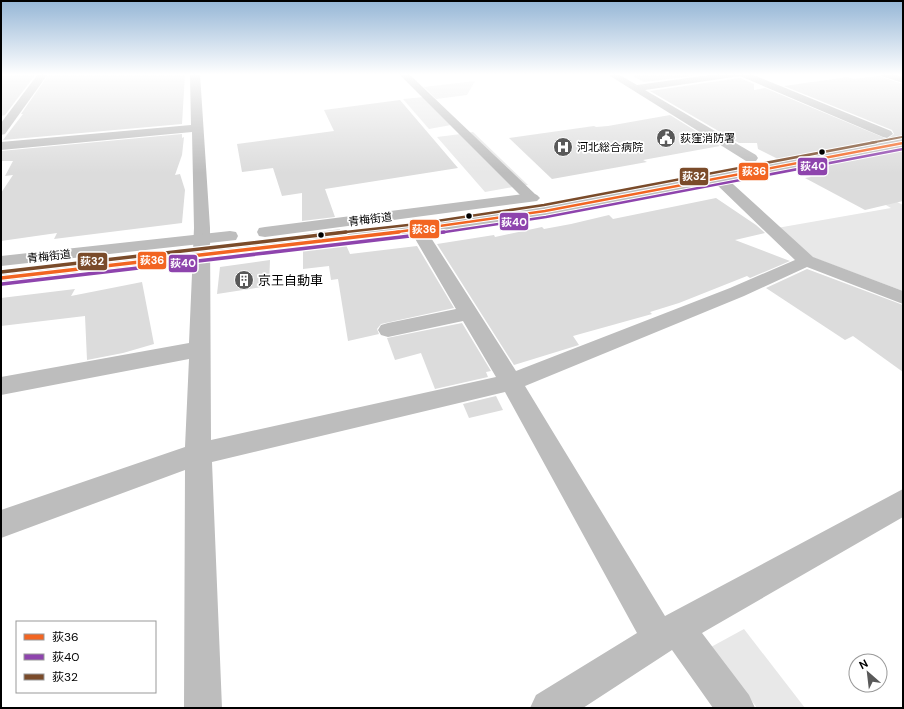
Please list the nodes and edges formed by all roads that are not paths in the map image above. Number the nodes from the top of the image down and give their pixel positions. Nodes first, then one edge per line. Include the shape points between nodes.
1 (19, 107) edge
2 (197, 107) edge
3 (438, 107) edge
4 (667, 107) edge
5 (822, 107) edge
6 (198, 128) junction
7 (1, 131) edge
8 (903, 131) edge
9 (887, 134) junction
10 (903, 143) edge
11 (1, 146) edge
12 (751, 158) junction
13 (718, 178) junction
14 (531, 198) junction
15 (418, 230) junction
16 (201, 247) junction
17 (1, 261) edge
18 (807, 261) junction
19 (1, 278) edge
20 (903, 298) edge
21 (468, 313) junction
22 (388, 330) dead end
23 (200, 349) junction
24 (511, 382) junction
25 (1, 386) edge
26 (198, 454) junction
27 (903, 502) edge
28 (1, 524) edge
29 (668, 633) junction
30 (203, 708) edge
31 (549, 708) edge
32 (736, 708) edge

1 - 7 street
2 - 6 street
3 - 14 street
4 - 12 street
5 - 9 street
6 - 11 street
6 - 16 street
8 - 9 street, 青梅街道
9 - 12 street, 青梅街道
10 - 13 street, 青梅街道
12 - 14 street, 青梅街道
13 - 15 street, 青梅街道 via 545,211
13 - 18 street
14 - 16 street, 青梅街道
15 - 16 street, 青梅街道
15 - 21 street
16 - 17 street, 青梅街道
16 - 19 street, 青梅街道
16 - 23 street
18 - 20 street
18 - 24 street via 737,292
21 - 22 street
21 - 24 street
23 - 25 street
23 - 26 street
24 - 26 street
24 - 29 street
26 - 28 street
26 - 30 street
27 - 29 street
29 - 31 street
29 - 32 street

